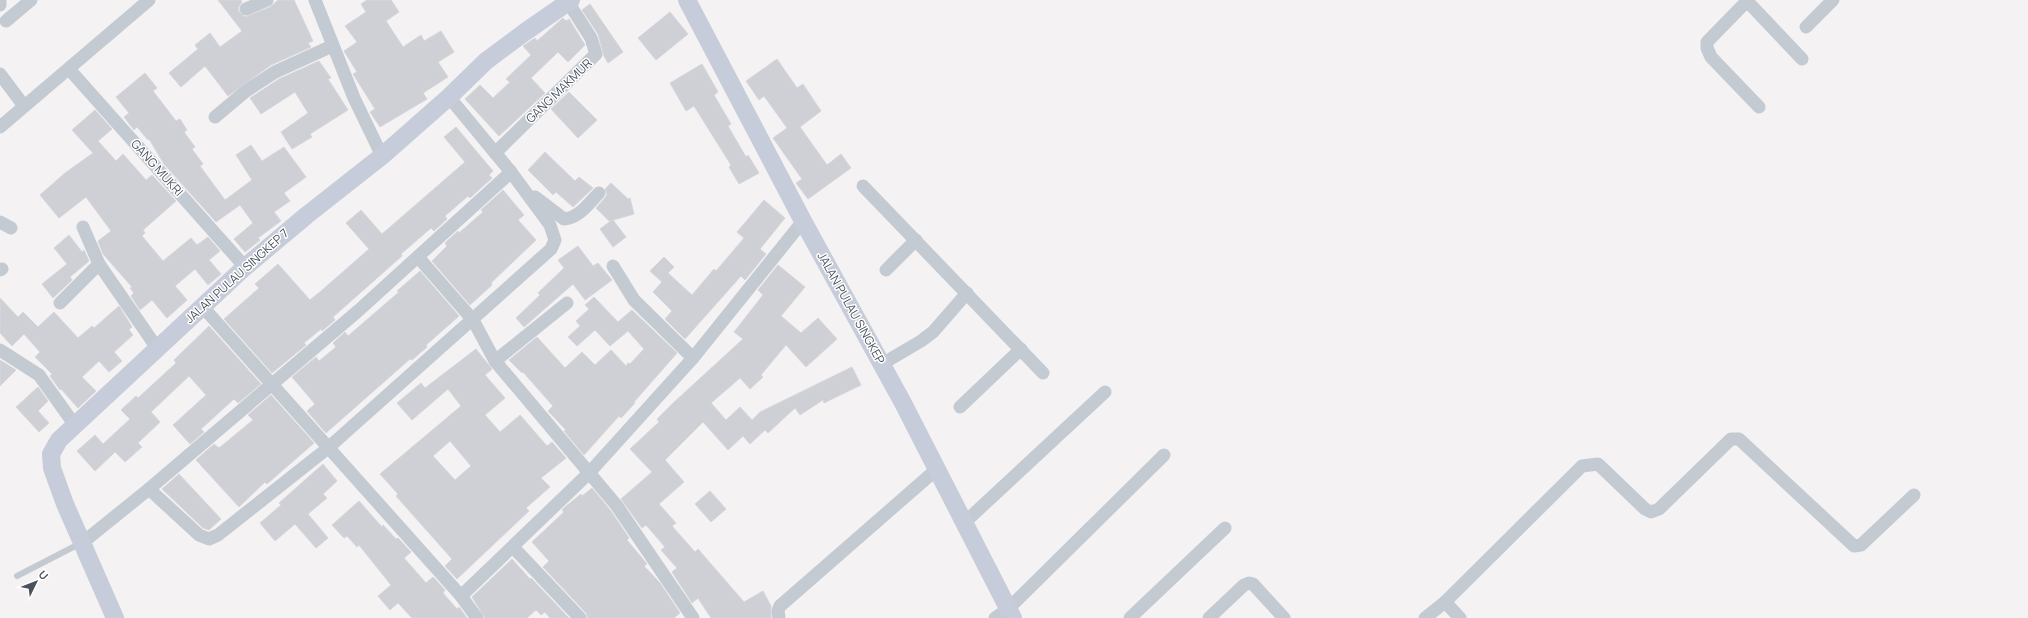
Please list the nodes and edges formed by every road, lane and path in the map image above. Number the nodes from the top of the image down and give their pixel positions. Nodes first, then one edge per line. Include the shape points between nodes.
1 (0, 0) edge
2 (31, 0) edge
3 (149, 0) edge
4 (267, 0) edge
5 (315, 0) edge
6 (687, 0) edge
7 (1833, 0) edge
8 (569, 1) edge
9 (1748, 1) edge
10 (0, 5) edge
11 (246, 9) dead end
12 (6, 21) dead end
13 (1806, 27) dead end
14 (332, 46) junction
15 (1802, 59) dead end
16 (69, 69) junction
17 (0, 74) edge
18 (449, 97) junction
19 (24, 106) junction
20 (1759, 107) dead end
21 (215, 117) dead end
22 (0, 127) edge
23 (495, 153) junction
24 (382, 156) junction
25 (511, 172) junction
26 (863, 186) dead end
27 (522, 187) junction
28 (599, 193) dead end
29 (803, 221) junction
30 (83, 227) dead end
31 (916, 240) junction
32 (418, 257) junction
33 (99, 264) junction
34 (612, 266) dead end
35 (245, 267) junction
36 (886, 270) dead end
37 (967, 293) junction
38 (60, 303) dead end
39 (566, 303) dead end
40 (202, 306) junction
41 (473, 320) junction
42 (157, 348) junction
43 (1021, 349) junction
44 (0, 350) edge
45 (693, 358) junction
46 (495, 361) junction
47 (882, 364) junction
48 (1043, 373) dead end
49 (273, 384) junction
50 (1105, 392) dead end
51 (960, 407) dead end
52 (74, 424) junction
53 (328, 448) junction
54 (1164, 454) dead end
55 (937, 468) junction
56 (589, 473) junction
57 (149, 489) junction
58 (1914, 495) dead end
59 (964, 523) junction
60 (1225, 528) dead end
61 (82, 543) junction
62 (513, 547) junction
63 (17, 576) dead end
64 (461, 596) junction
65 (1445, 602) junction
66 (1005, 615) edge
67 (115, 618) edge
68 (477, 618) edge
69 (580, 618) edge
70 (693, 618) edge
71 (779, 618) edge
72 (1130, 618) edge
73 (1209, 618) edge
74 (1284, 618) edge
75 (1425, 618) edge
76 (1460, 618) edge

1 - 10 street
2 - 12 street
3 - 16 street
4 - 11 street
5 - 14 street
6 - 29 street, JALAN PULAU SINGKEP
7 - 13 street
8 - 18 street, JALAN PULAU SINGKEP 7 via 486,61
8 - 23 street, GANG MAKMUR via 591,38 596,54
9 - 15 street
9 - 20 street via 1709,40 1707,48 1711,57
14 - 21 street via 275,72 246,91
14 - 24 street
16 - 19 street
16 - 35 street, GANG MUKRI
17 - 19 street
18 - 23 street
18 - 24 street, JALAN PULAU SINGKEP 7
19 - 22 street
23 - 25 street
24 - 35 street, JALAN PULAU SINGKEP 7
25 - 27 street
25 - 32 street
26 - 31 street
27 - 28 street via 564,219 570,219 578,214
27 - 41 street via 550,225 554,233 554,244 545,256
29 - 45 street
29 - 47 street, JALAN PULAU SINGKEP
30 - 33 street
31 - 36 street
31 - 37 street
32 - 41 street
32 - 49 street
33 - 38 street
33 - 42 street
34 - 45 street via 634,300
35 - 40 street, JALAN PULAU SINGKEP 7
37 - 43 street
37 - 47 street via 927,336
39 - 46 street
40 - 42 street, JALAN PULAU SINGKEP 7
40 - 49 street
41 - 46 street
41 - 53 street
42 - 52 street, JALAN PULAU SINGKEP 7
43 - 48 street
43 - 51 street
44 - 52 street via 39,375
45 - 56 street
46 - 56 street
47 - 55 street, JALAN PULAU SINGKEP
49 - 53 street
49 - 57 street
50 - 59 street
52 - 61 street, JALAN PULAU SINGKEP 7 via 59,440 51,454 52,468
53 - 57 street via 218,536 209,539 199,535
53 - 64 street
54 - 66 street
55 - 59 street, JALAN PULAU SINGKEP
55 - 71 street via 780,606
56 - 62 street
56 - 70 street via 617,506
57 - 61 street
58 - 65 street via 1861,545 1854,546 1739,439 1731,439 1659,510 1651,512 1644,509 1598,464 1582,466
59 - 66 street, JALAN PULAU SINGKEP
60 - 72 street
61 - 63 lane
61 - 67 street, JALAN PULAU SINGKEP 7
62 - 64 street
62 - 69 street
64 - 68 street
65 - 75 street
65 - 76 street
73 - 74 street via 1249,583 1253,584

